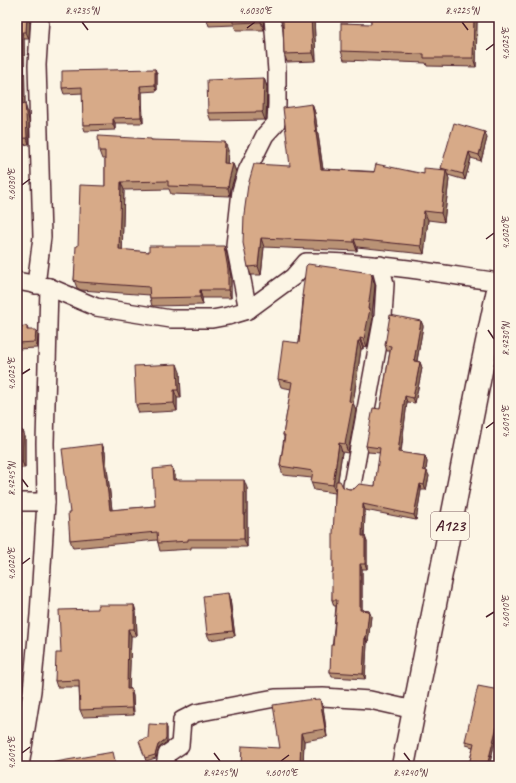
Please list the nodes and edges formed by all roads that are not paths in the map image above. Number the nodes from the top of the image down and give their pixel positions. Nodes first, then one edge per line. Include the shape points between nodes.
1 (40, 17) edge
2 (273, 17) edge
3 (380, 265) junction
4 (17, 281) edge
5 (499, 282) edge
6 (499, 285) edge
7 (42, 286) junction
8 (248, 310) junction
9 (352, 485) dead end
10 (17, 502) edge
11 (46, 502) junction
12 (414, 710) junction
13 (20, 766) edge
14 (165, 766) edge
15 (403, 766) edge

1 - 7 street via 37,65
2 - 8 street via 278,104 276,123 266,135 247,171 241,191 236,244
3 - 5 street
3 - 8 street via 306,262 293,277
3 - 9 street via 385,284 383,317
4 - 7 street
6 - 12 highway, A123
7 - 8 street via 96,307 171,319 212,319
7 - 11 street
10 - 11 street
11 - 13 street via 40,615 32,691
12 - 14 street via 370,700 275,698 196,713 182,720 180,745 167,754
12 - 15 highway, A123

